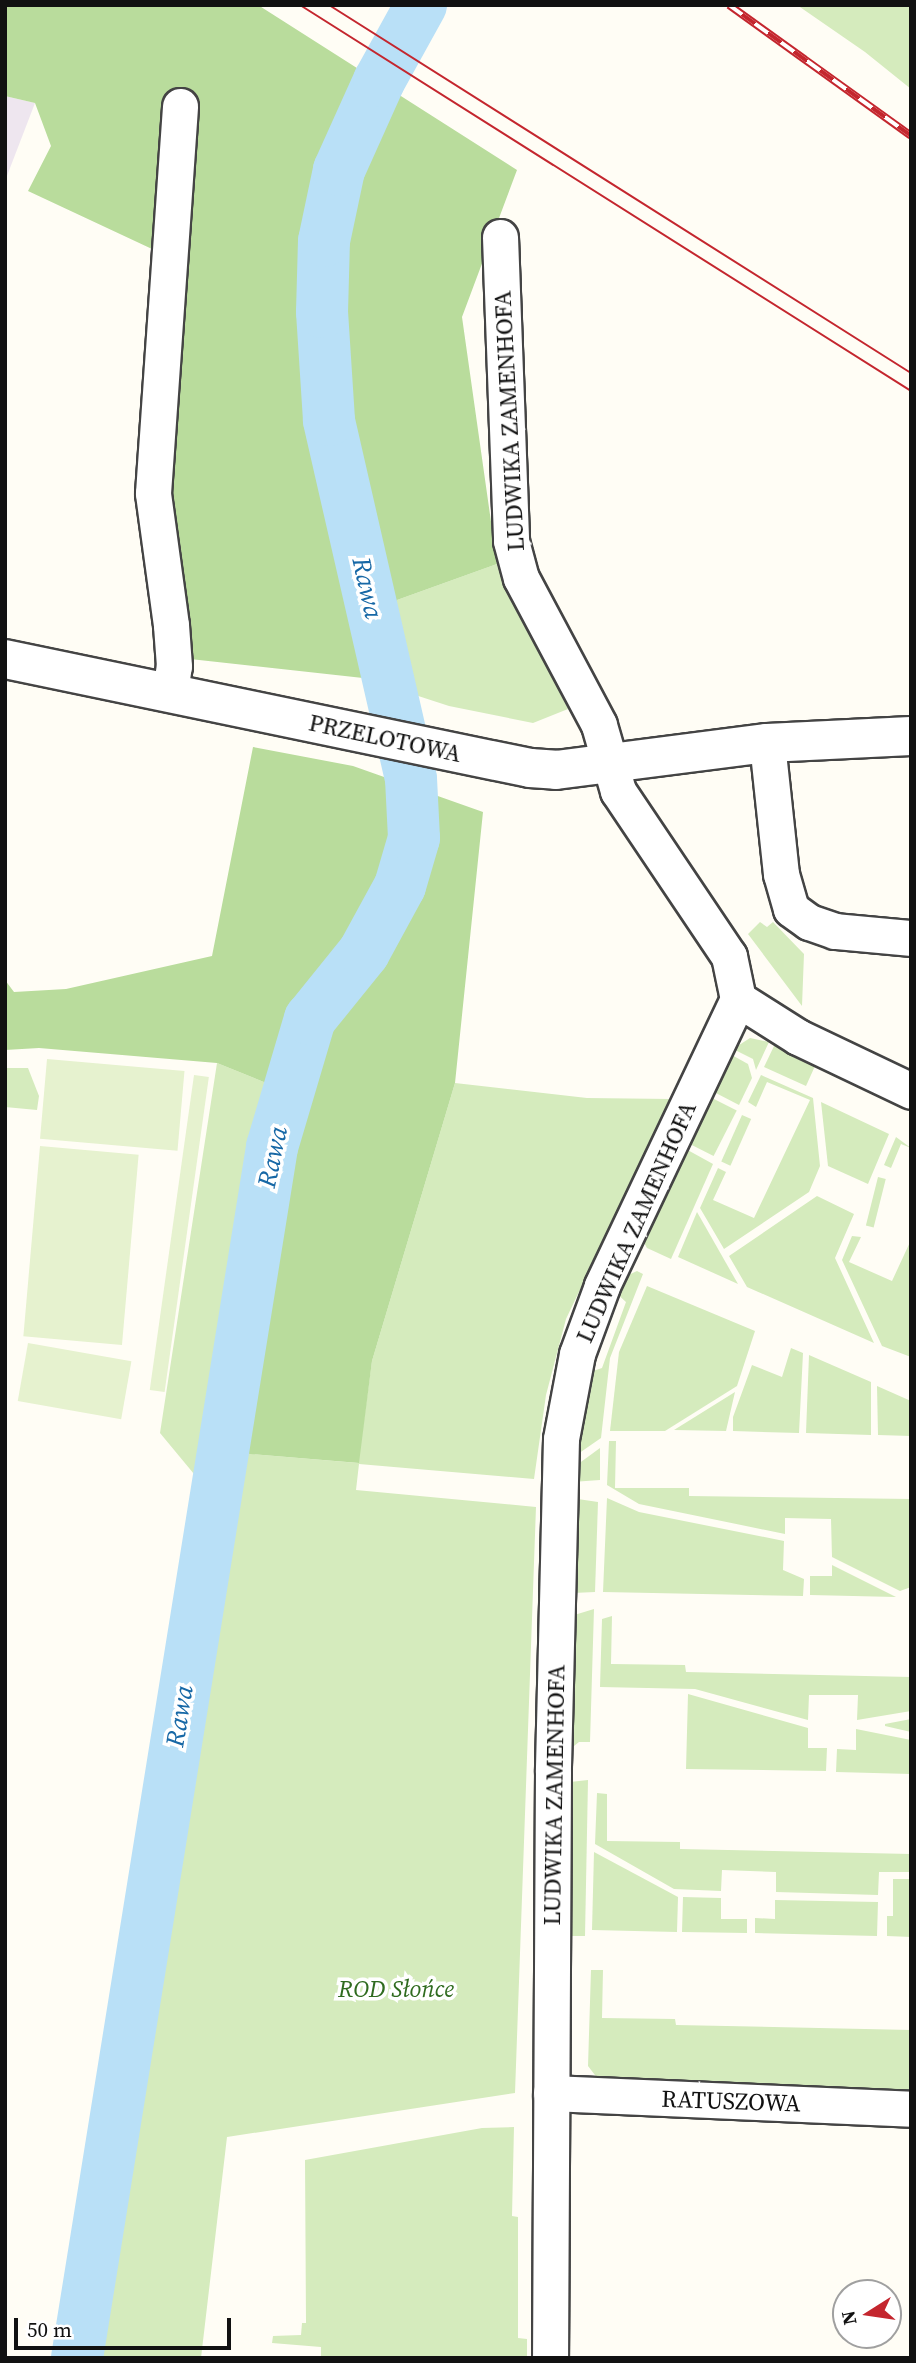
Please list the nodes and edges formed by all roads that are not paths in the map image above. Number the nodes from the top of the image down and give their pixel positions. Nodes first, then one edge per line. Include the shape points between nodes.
1 (180, 106) dead end
2 (500, 237) dead end
3 (5, 659) edge
4 (170, 693) junction
5 (911, 736) edge
6 (767, 743) junction
7 (610, 763) junction
8 (911, 937) edge
9 (738, 999) junction
10 (911, 1091) edge
11 (551, 2093) junction
12 (911, 2109) edge
13 (550, 2358) edge

1 - 4 street via 153,493 171,625 174,666
2 - 7 street, LUDWIKA ZAMENHOFA via 511,541 521,578 599,725
3 - 4 street, PRZELOTOWA
4 - 7 street, PRZELOTOWA via 540,769
5 - 6 street, PRZELOTOWA
6 - 7 street, PRZELOTOWA
6 - 8 street via 781,874 791,909 809,922 835,931
7 - 9 street, LUDWIKA ZAMENHOFA via 618,791 729,956
9 - 10 street via 798,1037
9 - 11 street, LUDWIKA ZAMENHOFA via 602,1286 577,1354 565,1407 557,1491
11 - 12 street, RATUSZOWA
11 - 13 street, LUDWIKA ZAMENHOFA

